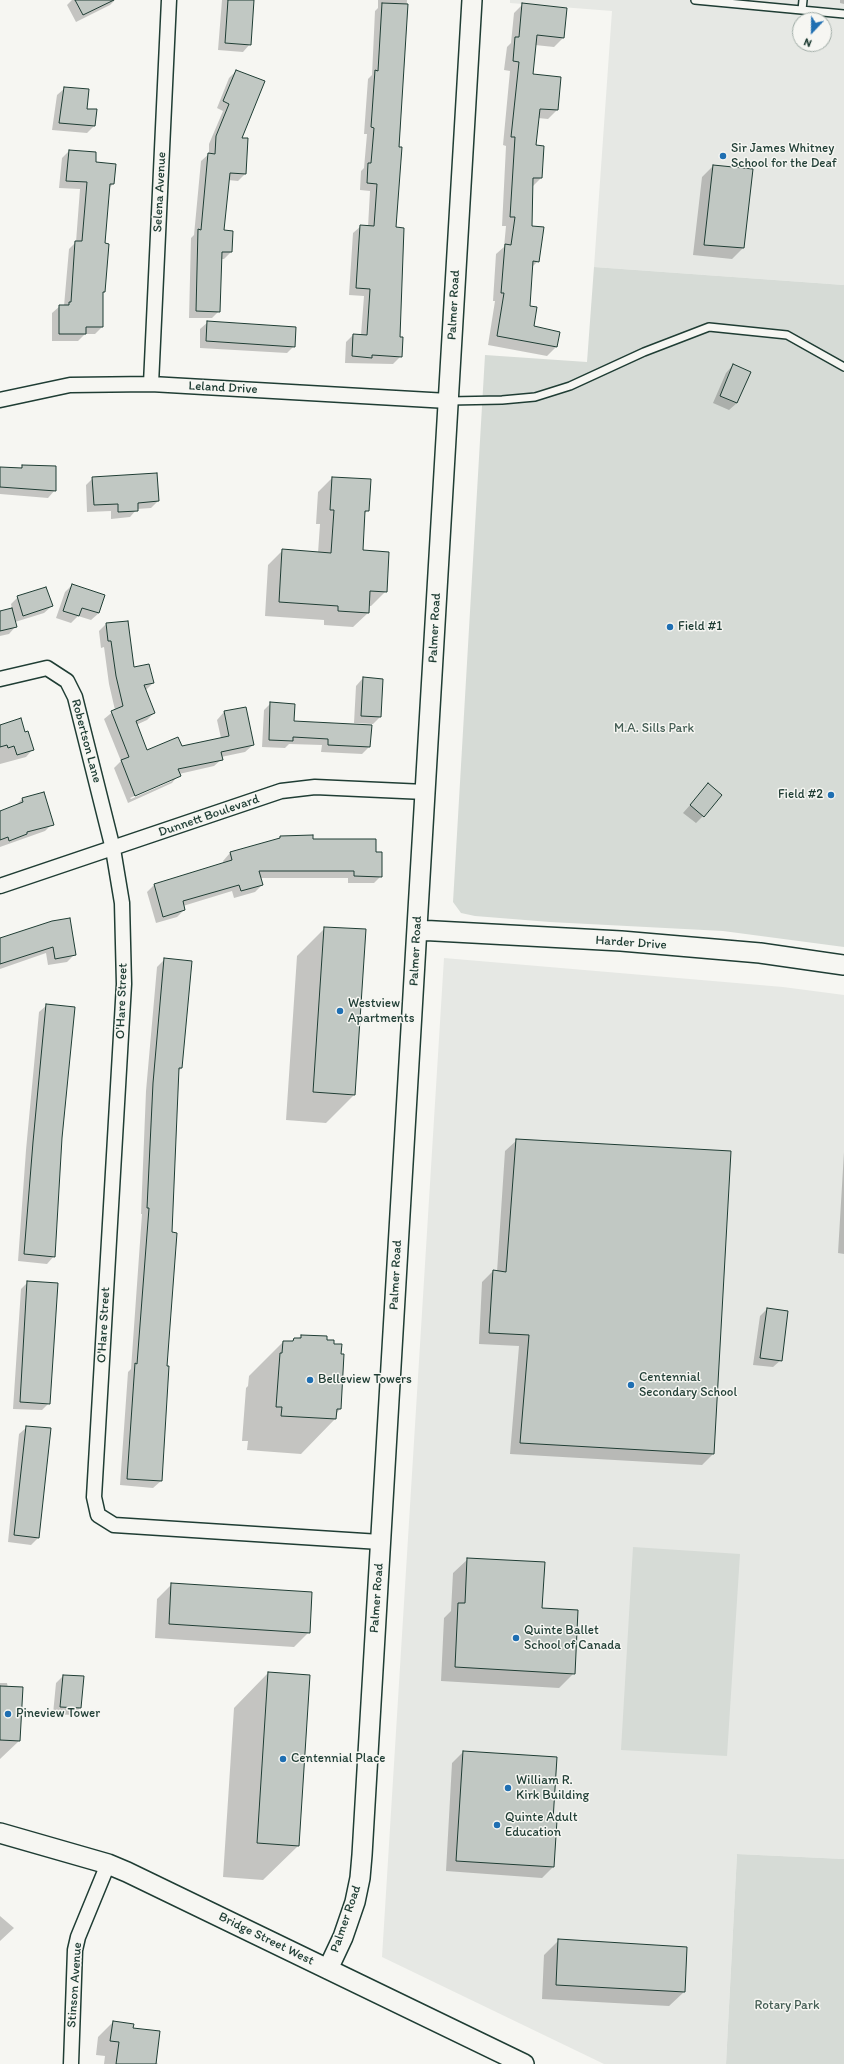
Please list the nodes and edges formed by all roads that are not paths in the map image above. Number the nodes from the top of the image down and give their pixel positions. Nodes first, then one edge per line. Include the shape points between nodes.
1 (169, 0) edge
2 (472, 0) edge
3 (695, 0) edge
4 (803, 0) edge
5 (802, 10) junction
6 (844, 14) edge
7 (844, 367) edge
8 (151, 384) junction
9 (0, 400) edge
10 (448, 402) junction
11 (0, 679) edge
12 (425, 792) junction
13 (113, 849) junction
14 (0, 886) edge
15 (417, 930) junction
16 (844, 965) edge
17 (380, 1542) junction
18 (0, 1833) edge
19 (108, 1864) junction
20 (328, 1969) junction
21 (503, 2059) edge
22 (71, 2064) edge
23 (524, 2064) edge

1 - 8 street, Selena Avenue
2 - 10 street, Palmer Road
3 - 5 lane
4 - 5 lane
5 - 6 lane
7 - 10 lane via 787,335 709,327 644,352 570,386 535,397
8 - 9 street, Leland Drive via 70,385
8 - 10 street, Leland Drive
10 - 12 street, Palmer Road
11 - 13 street, Robertson Lane via 46,668 67,681 75,697
12 - 13 street, Dunnett Boulevard via 315,787 281,791
12 - 15 street, Palmer Road
13 - 14 street, Dunnett Boulevard
13 - 17 street, O'Hare Street via 122,903 124,984 94,1497 98,1515 114,1525
15 - 16 street, Harder Drive via 622,941 760,953
15 - 17 street, Palmer Road
17 - 20 street, Palmer Road via 360,1878 343,1937
18 - 19 street, Bridge Street West
19 - 20 street, Bridge Street West
19 - 22 street, Stinson Avenue via 75,1950
20 - 21 street, Bridge Street West
21 - 23 street, Bridge Street West

